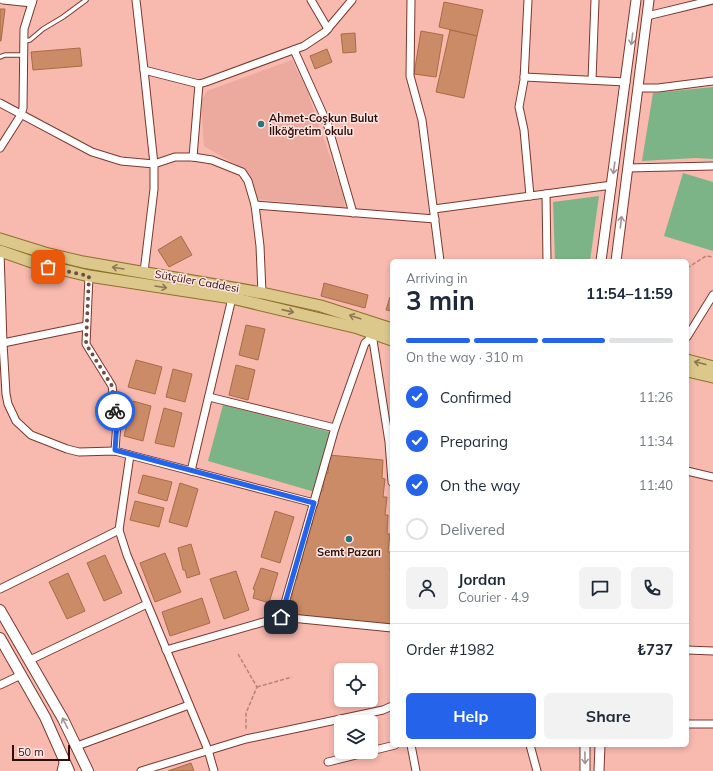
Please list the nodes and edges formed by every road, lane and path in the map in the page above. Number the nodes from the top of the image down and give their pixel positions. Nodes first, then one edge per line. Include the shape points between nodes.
1 (3, 0) edge
2 (86, 0) edge
3 (136, 0) edge
4 (311, 0) edge
5 (352, 0) edge
6 (411, 0) edge
7 (528, 0) edge
8 (595, 0) edge
9 (636, 0) edge
10 (650, 0) edge
11 (713, 0) edge
12 (32, 1) edge
13 (647, 16) junction
14 (328, 29) junction
15 (23, 41) junction
16 (294, 50) junction
17 (23, 55) junction
18 (0, 57) edge
19 (144, 70) junction
20 (524, 77) junction
21 (592, 80) junction
22 (713, 81) edge
23 (626, 82) junction
24 (199, 84) junction
25 (639, 88) junction
26 (0, 103) edge
27 (20, 115) junction
28 (0, 148) edge
29 (193, 157) junction
30 (154, 164) junction
31 (713, 166) edge
32 (628, 168) junction
33 (612, 185) junction
34 (546, 194) junction
35 (530, 196) junction
36 (255, 205) junction
37 (434, 209) junction
38 (353, 213) junction
39 (435, 219) junction
40 (0, 239) edge
41 (0, 252) edge
42 (713, 257) edge
43 (440, 259) edge
44 (547, 259) edge
45 (601, 259) edge
46 (616, 259) edge
47 (689, 267) edge
48 (144, 272) junction
49 (89, 276) junction
50 (262, 293) junction
51 (713, 295) edge
52 (232, 298) junction
53 (86, 326) junction
54 (390, 328) edge
55 (689, 334) edge
56 (371, 335) junction
57 (390, 340) edge
58 (3, 343) junction
59 (2, 358) edge
60 (689, 361) edge
61 (713, 367) edge
62 (689, 371) edge
63 (713, 377) edge
64 (208, 397) junction
65 (335, 428) junction
66 (390, 435) edge
67 (115, 450) junction
68 (130, 455) junction
69 (191, 471) junction
70 (689, 471) edge
71 (713, 477) edge
72 (314, 503) junction
73 (119, 530) junction
74 (0, 589) edge
75 (147, 604) junction
76 (0, 610) edge
77 (281, 617) junction
78 (390, 628) edge
79 (0, 638) edge
80 (166, 650) junction
81 (689, 650) edge
82 (713, 651) edge
83 (238, 654) dead end
84 (30, 660) junction
85 (21, 674) junction
86 (292, 678) dead end
87 (0, 685) edge
88 (257, 688) junction
89 (189, 705) junction
90 (390, 707) edge
91 (689, 724) edge
92 (713, 724) edge
93 (246, 739) junction
94 (77, 746) junction
95 (390, 746) edge
96 (411, 747) edge
97 (531, 747) edge
98 (585, 747) edge
99 (600, 747) edge
100 (378, 749) edge
101 (208, 750) junction
102 (64, 758) junction
103 (340, 759) edge
104 (328, 762) dead end
105 (61, 771) edge
106 (69, 771) edge
107 (88, 771) edge
108 (141, 771) edge
109 (214, 771) edge
110 (416, 771) edge
111 (537, 771) edge
112 (585, 771) edge
113 (599, 771) edge

1 - 12 street
2 - 15 lane via 30,40
3 - 19 street
4 - 14 street
5 - 14 street
6 - 37 street via 410,76 422,120
7 - 20 street
8 - 21 street
9 -> 23 street
10 - 13 street
11 - 13 street
12 - 15 street
13 - 25 street
14 - 16 street
15 - 17 street
16 - 24 street
16 - 38 street via 327,123
17 - 18 lane
17 - 27 street via 23,108
19 - 24 street
19 - 30 street
20 - 21 street
20 - 35 street via 519,107 524,130
21 - 23 street
22 - 25 street
23 -> 33 street
24 - 29 street
25 - 32 street
26 - 27 street
27 - 28 street
27 - 30 street via 92,152 121,161
29 - 30 street via 175,157
29 - 36 street via 212,160 242,172 248,181
30 - 48 street via 152,220
31 - 32 street
46 -> 32 street
33 - 34 street
33 - 45 street
34 - 35 street
34 - 44 street
35 - 37 street
36 - 38 street
36 - 50 street
37 - 39 street
38 - 39 street
39 - 43 street
48 -> 40 main road, Sütçüler Caddesi via 45,253
41 - 49 main road, Sütçüler Caddesi
41 - 58 street
42 - 47 path via 706,256
48 - 50 main road, Sütçüler Caddesi
49 -> 52 main road, Sütçüler Caddesi
49 - 53 street
54 -> 50 main road, Sütçüler Caddesi via 321,306
51 - 55 street
52 -> 56 main road, Sütçüler Caddesi
52 - 64 street
53 - 58 street
53 - 67 street via 86,344 112,386 117,422
56 - 57 main road, Sütçüler Caddesi
56 - 65 street via 365,343
56 - 66 street
58 - 59 street
59 - 67 street via 8,404 22,428 42,440 79,452
61 -> 60 main road
62 - 63 main road
64 - 65 street
64 - 69 street
65 - 72 street
67 - 68 street
68 - 69 street
68 - 73 street
69 - 72 street
70 - 71 street
72 - 77 street
73 - 74 street
73 - 75 street
75 - 80 street
75 - 84 street
76 - 84 main road
77 - 78 street
77 - 80 street
79 - 85 main road
80 - 89 street
81 - 82 street
83 - 88 path
94 -> 84 main road
85 - 87 street
85 - 102 main road via 46,717
86 - 88 path
88 - 93 path via 246,713
89 - 94 street
89 - 101 street
90 - 93 street
91 - 92 street
93 - 101 street
94 - 107 main road
95 - 100 street
96 - 110 street
97 - 111 street
98 -> 112 street
99 - 113 street
101 - 108 street
101 - 109 street
102 - 105 street
102 - 106 main road
103 - 104 street

